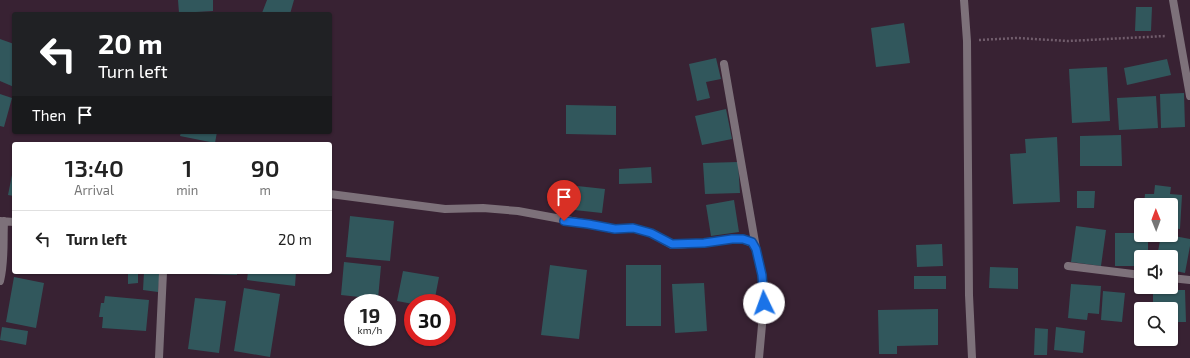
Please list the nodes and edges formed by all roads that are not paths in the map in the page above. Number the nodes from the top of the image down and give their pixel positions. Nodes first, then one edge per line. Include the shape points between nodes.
1 (964, 0) edge
2 (1173, 0) edge
3 (724, 64) dead end
4 (1190, 96) edge
5 (332, 194) edge
6 (2, 221) edge
7 (12, 222) edge
8 (756, 249) junction
9 (1068, 266) dead end
10 (163, 274) edge
11 (1134, 274) edge
12 (1178, 279) edge
13 (1190, 280) edge
14 (0, 281) edge
15 (159, 358) edge
16 (760, 358) edge
17 (972, 358) edge

1 - 17 street via 967,40 969,295
2 - 4 street
3 - 8 street
5 - 8 street via 444,209 483,208 518,211 615,229 633,228 651,233 672,244 743,239 752,242
6 - 7 street
6 - 14 street via 4,267
8 - 16 street via 762,275 764,303
9 - 11 street
10 - 15 street
12 - 13 street

